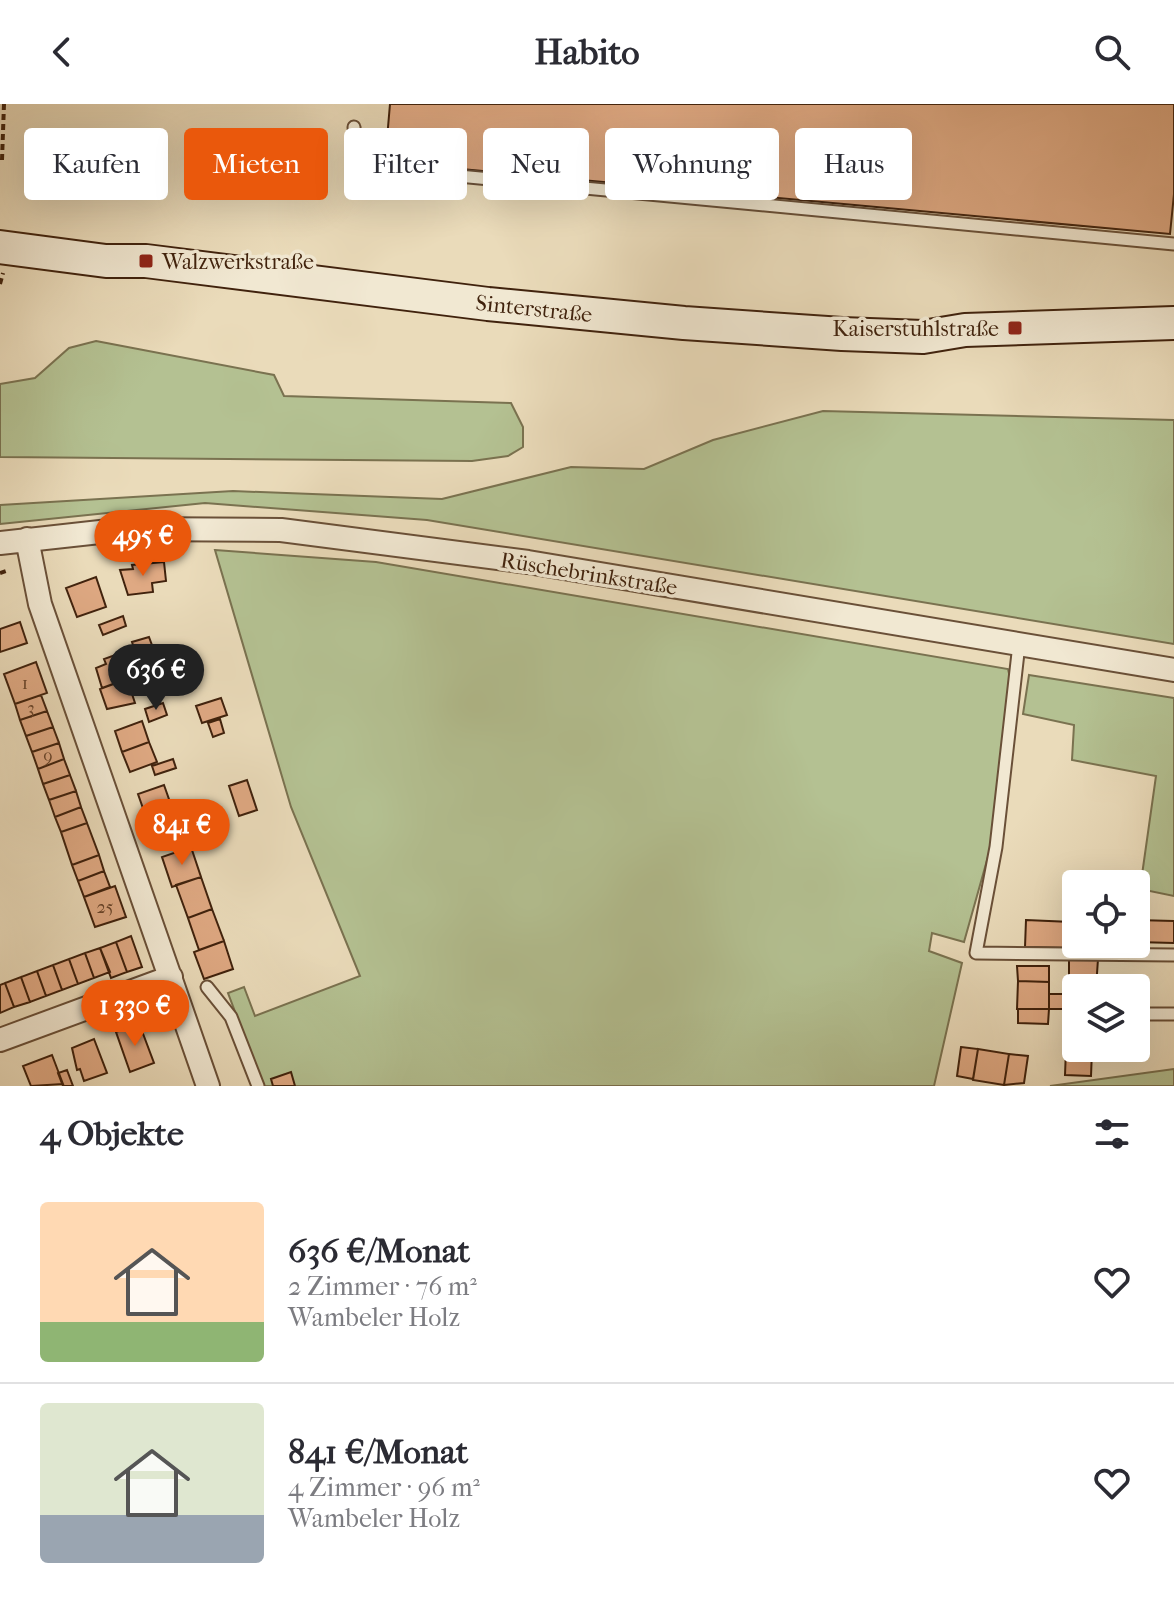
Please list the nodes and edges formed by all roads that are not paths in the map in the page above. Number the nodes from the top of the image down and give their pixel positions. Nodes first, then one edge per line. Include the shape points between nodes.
1 (354, 127) dead end
2 (0, 224) edge
3 (1174, 244) edge
4 (2, 260) edge
5 (146, 261) junction
6 (1174, 323) edge
7 (923, 337) junction
8 (1174, 344) edge
9 (27, 539) junction
10 (0, 543) edge
11 (1019, 644) junction
12 (1174, 670) edge
13 (1174, 955) edge
14 (171, 977) junction
15 (207, 987) dead end
16 (1150, 1014) edge
17 (1174, 1014) edge
18 (0, 1040) edge
19 (208, 1086) edge
20 (258, 1086) edge

1 - 3 lane via 358,158 378,172
2 - 5 street, Sinterstraße
4 - 5 street, Sinterstraße
5 - 7 street, Sinterstraße via 593,314
6 - 7 street, Sinterstraße via 965,330
7 - 8 street, Sinterstraße via 986,345
9 - 10 street, Rüschebrinkstraße
9 - 11 street, Rüschebrinkstraße via 127,529 281,530 528,562
9 - 14 street via 40,604
11 - 12 street, Rüschebrinkstraße
11 - 13 lane via 996,847 976,953
14 - 18 street
14 - 19 street
15 - 20 lane via 231,1017
16 - 17 lane

